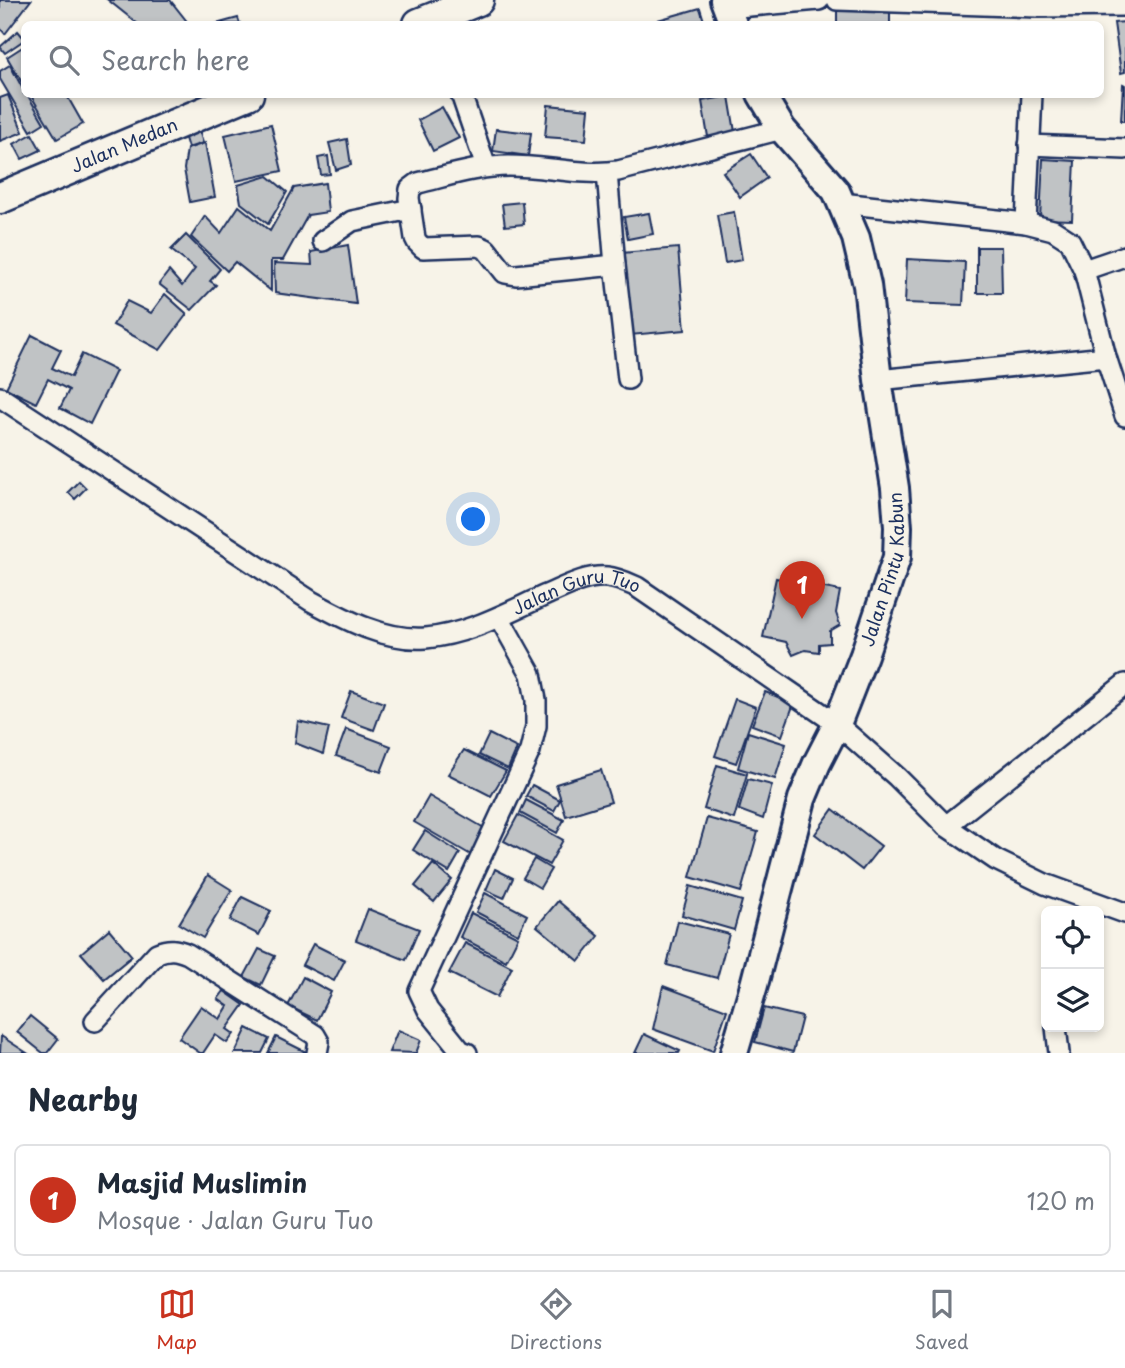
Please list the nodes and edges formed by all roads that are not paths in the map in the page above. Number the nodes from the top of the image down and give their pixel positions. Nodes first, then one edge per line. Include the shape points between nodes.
1 (478, 0) edge
2 (819, 0) edge
3 (837, 0) edge
4 (1125, 6) edge
5 (728, 11) edge
6 (1037, 16) edge
7 (432, 21) edge
8 (238, 98) edge
9 (462, 98) edge
10 (763, 98) edge
11 (1032, 98) edge
12 (782, 128) junction
13 (1029, 145) junction
14 (1125, 149) edge
15 (486, 167) junction
16 (607, 173) junction
17 (0, 198) edge
18 (841, 203) junction
19 (411, 209) junction
20 (1026, 223) junction
21 (323, 241) dead end
22 (1125, 257) edge
23 (615, 265) junction
24 (1084, 271) junction
25 (1106, 357) junction
26 (628, 379) dead end
27 (878, 380) junction
28 (0, 397) edge
29 (1125, 416) edge
30 (499, 617) junction
31 (1125, 684) edge
32 (836, 724) junction
33 (946, 826) junction
34 (1073, 903) edge
35 (1125, 913) edge
36 (95, 1021) dead end
37 (1057, 1032) edge
38 (317, 1053) edge
39 (467, 1053) edge
40 (734, 1053) edge
41 (1059, 1053) edge

1 - 7 main road
2 - 5 street
3 - 6 street
4 - 6 street
8 - 17 main road, Jalan Medan
9 - 15 street
10 - 12 street, Jalan Pintu Kabun
11 - 13 street
12 - 16 street
12 - 18 street, Jalan Pintu Kabun
13 - 14 street
13 - 20 street
15 - 16 street
15 - 19 street via 412,186
16 - 23 street
18 - 20 street
18 - 27 street, Jalan Pintu Kabun via 867,285
19 - 21 street via 352,221
19 - 23 street via 420,246 479,246 505,273
20 - 24 street via 1053,230 1070,241
22 - 24 street
23 - 26 street
24 - 25 street
25 - 27 street
25 - 29 street
27 - 32 street, Jalan Pintu Kabun via 895,488 897,557
28 - 30 street, Jalan Guru Tuo via 339,617 369,629 425,638
30 - 32 street, Jalan Guru Tuo via 585,579 621,580 638,587
30 - 39 street via 531,674 536,726 530,751 419,991 428,1010
31 - 33 street
32 - 33 street, Jalan Guru Tuo
32 - 40 street, Jalan Pintu Kabun via 802,799
33 - 34 street, Jalan Guru Tuo
34 - 35 street, Jalan Guru Tuo
36 - 38 street via 157,953 177,949 315,1035
37 - 41 street

